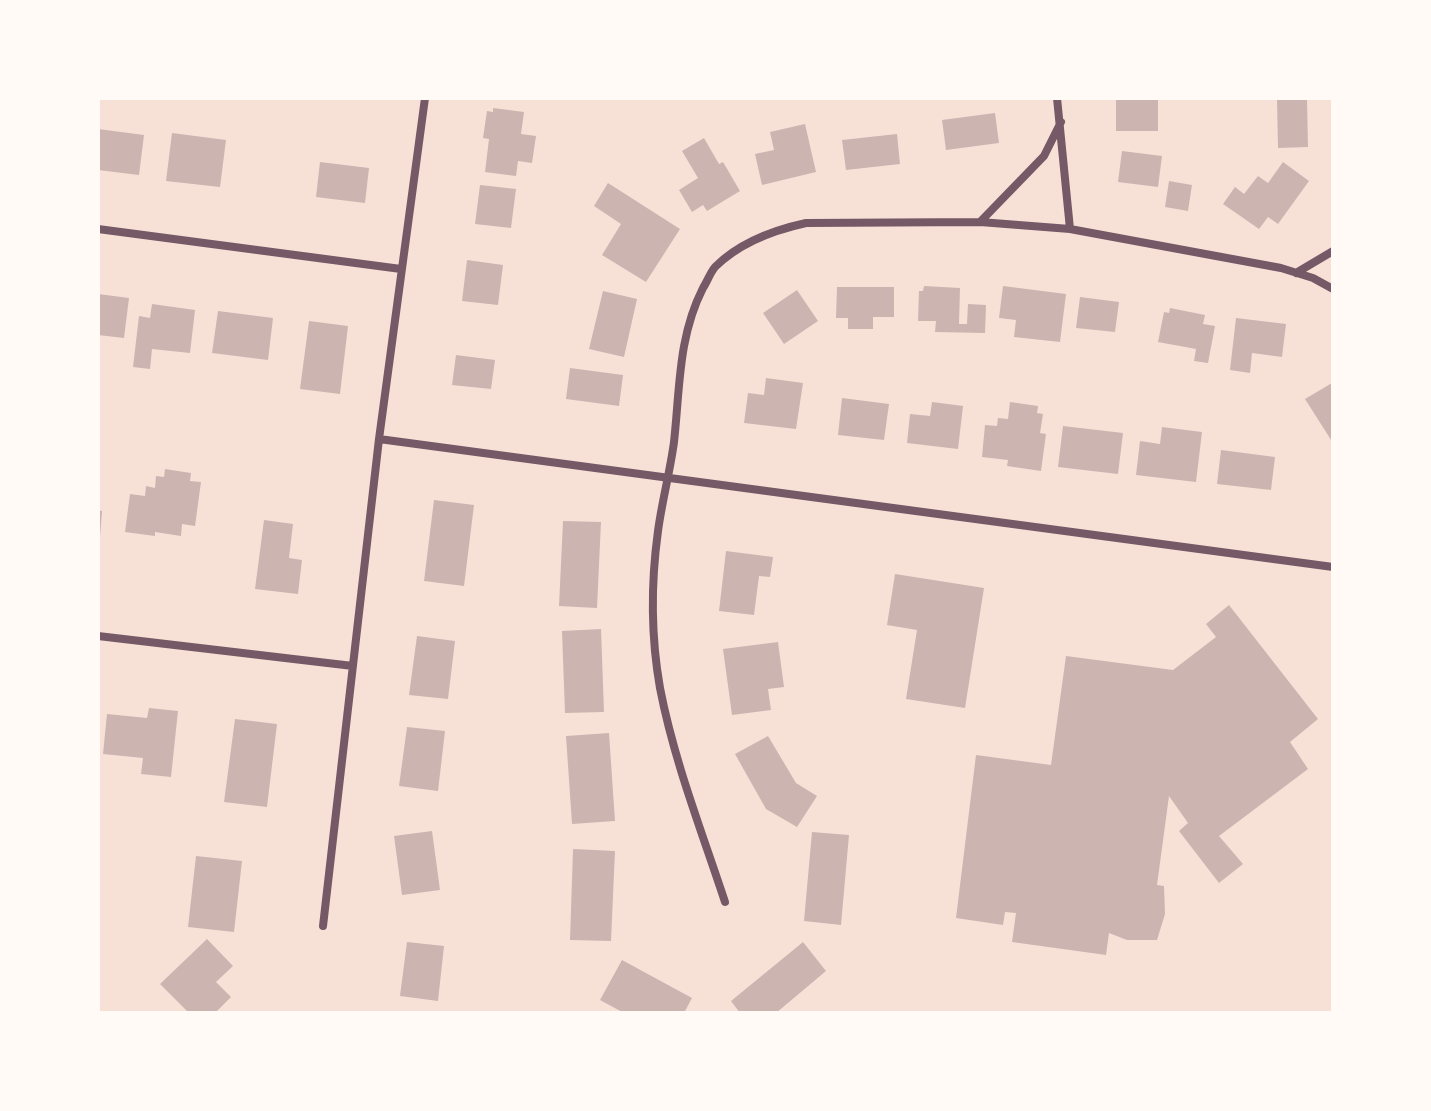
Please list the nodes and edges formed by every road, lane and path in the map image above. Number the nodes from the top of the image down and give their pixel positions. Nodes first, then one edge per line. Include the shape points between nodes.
1 (425, 98) edge
2 (1057, 98) edge
3 (1061, 121) junction
4 (980, 222) junction
5 (98, 229) edge
6 (1070, 229) junction
7 (1333, 251) edge
8 (401, 269) junction
9 (1295, 273) junction
10 (1333, 289) edge
11 (379, 439) junction
12 (668, 479) junction
13 (1333, 567) edge
14 (98, 636) edge
15 (353, 666) junction
16 (725, 902) dead end
17 (323, 926) dead end

1 - 8 street
2 - 3 street
3 - 4 street via 1044,156
3 - 6 street
4 - 6 street
4 - 12 street via 806,223 740,248 713,269 686,331
5 - 8 street
6 - 9 street
7 - 9 street
8 - 11 street
9 - 10 street
11 - 12 street
11 - 15 street
12 - 13 street
12 - 16 street via 653,583 660,687
14 - 15 street
15 - 17 street

